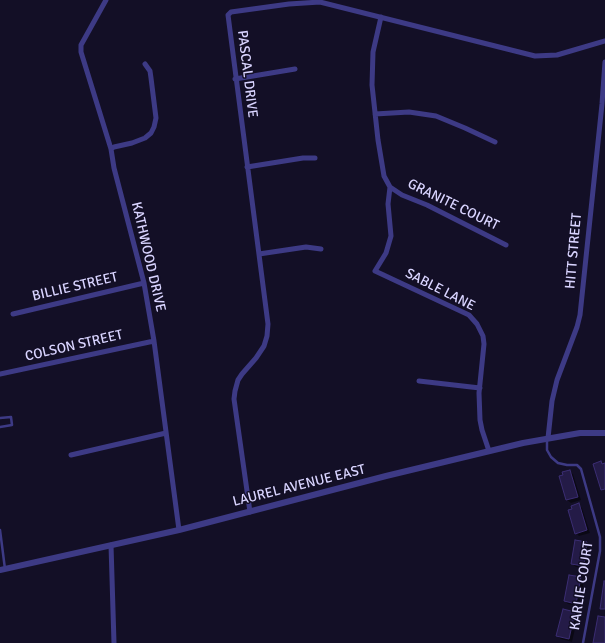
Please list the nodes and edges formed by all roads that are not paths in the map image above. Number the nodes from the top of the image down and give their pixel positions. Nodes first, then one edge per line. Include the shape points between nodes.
1 (106, 0) edge
2 (381, 17) junction
3 (605, 41) edge
4 (605, 62) edge
5 (145, 64) dead end
6 (295, 69) dead end
7 (235, 79) junction
8 (375, 114) junction
9 (496, 142) dead end
10 (111, 149) junction
11 (315, 158) dead end
12 (247, 167) junction
13 (390, 187) junction
14 (506, 244) dead end
15 (321, 249) dead end
16 (259, 254) junction
17 (144, 283) junction
18 (13, 314) dead end
19 (154, 341) junction
20 (0, 374) edge
21 (419, 381) dead end
22 (480, 388) junction
23 (0, 418) edge
24 (0, 427) edge
25 (166, 433) junction
26 (605, 433) edge
27 (548, 438) junction
28 (489, 451) junction
29 (70, 455) dead end
30 (250, 512) junction
31 (0, 530) edge
32 (179, 530) junction
33 (111, 545) junction
34 (2, 570) edge
35 (114, 643) edge
36 (583, 643) edge

1 - 10 street, KATHWOOD DRIVE via 81,45 81,52
2 - 3 street, PASCAL DRIVE via 535,56 557,55
2 - 7 street, PASCAL DRIVE via 320,2 231,12 228,15
2 - 8 street via 372,67
4 - 27 street, HITT STREET via 580,315 557,380
5 - 10 street via 150,70 156,118 154,127 145,138
6 - 7 street
7 - 12 street, PASCAL DRIVE
8 - 9 street via 409,112 436,116
8 - 13 street via 384,176
10 - 17 street, KATHWOOD DRIVE
11 - 12 street
12 - 16 street, PASCAL DRIVE
13 - 14 street, GRANITE COURT
13 - 22 street, SABLE LANE via 390,236 386,253 375,271 469,316 477,324 484,344
15 - 16 street via 306,247
16 - 30 street, PASCAL DRIVE via 268,331 261,350 238,380 234,399
17 - 18 street, BILLIE STREET
17 - 19 street, KATHWOOD DRIVE
19 - 20 street, COLSON STREET
19 - 25 street, KATHWOOD DRIVE
21 - 22 street
22 - 28 street, SABLE LANE via 480,420
23 - 24 lane via 11,417 12,425
25 - 29 street
25 - 32 street, KATHWOOD DRIVE
26 - 27 street, LAUREL AVENUE EAST via 580,433
27 - 28 street, LAUREL AVENUE EAST
27 - 36 lane, KARLIE COURT via 547,450 551,457 558,463 581,469 600,536 600,551
28 - 30 street, LAUREL AVENUE EAST
30 - 32 street, LAUREL AVENUE EAST
31 - 34 lane
32 - 33 street, LAUREL AVENUE EAST
33 - 34 street, LAUREL AVENUE EAST
33 - 35 street

